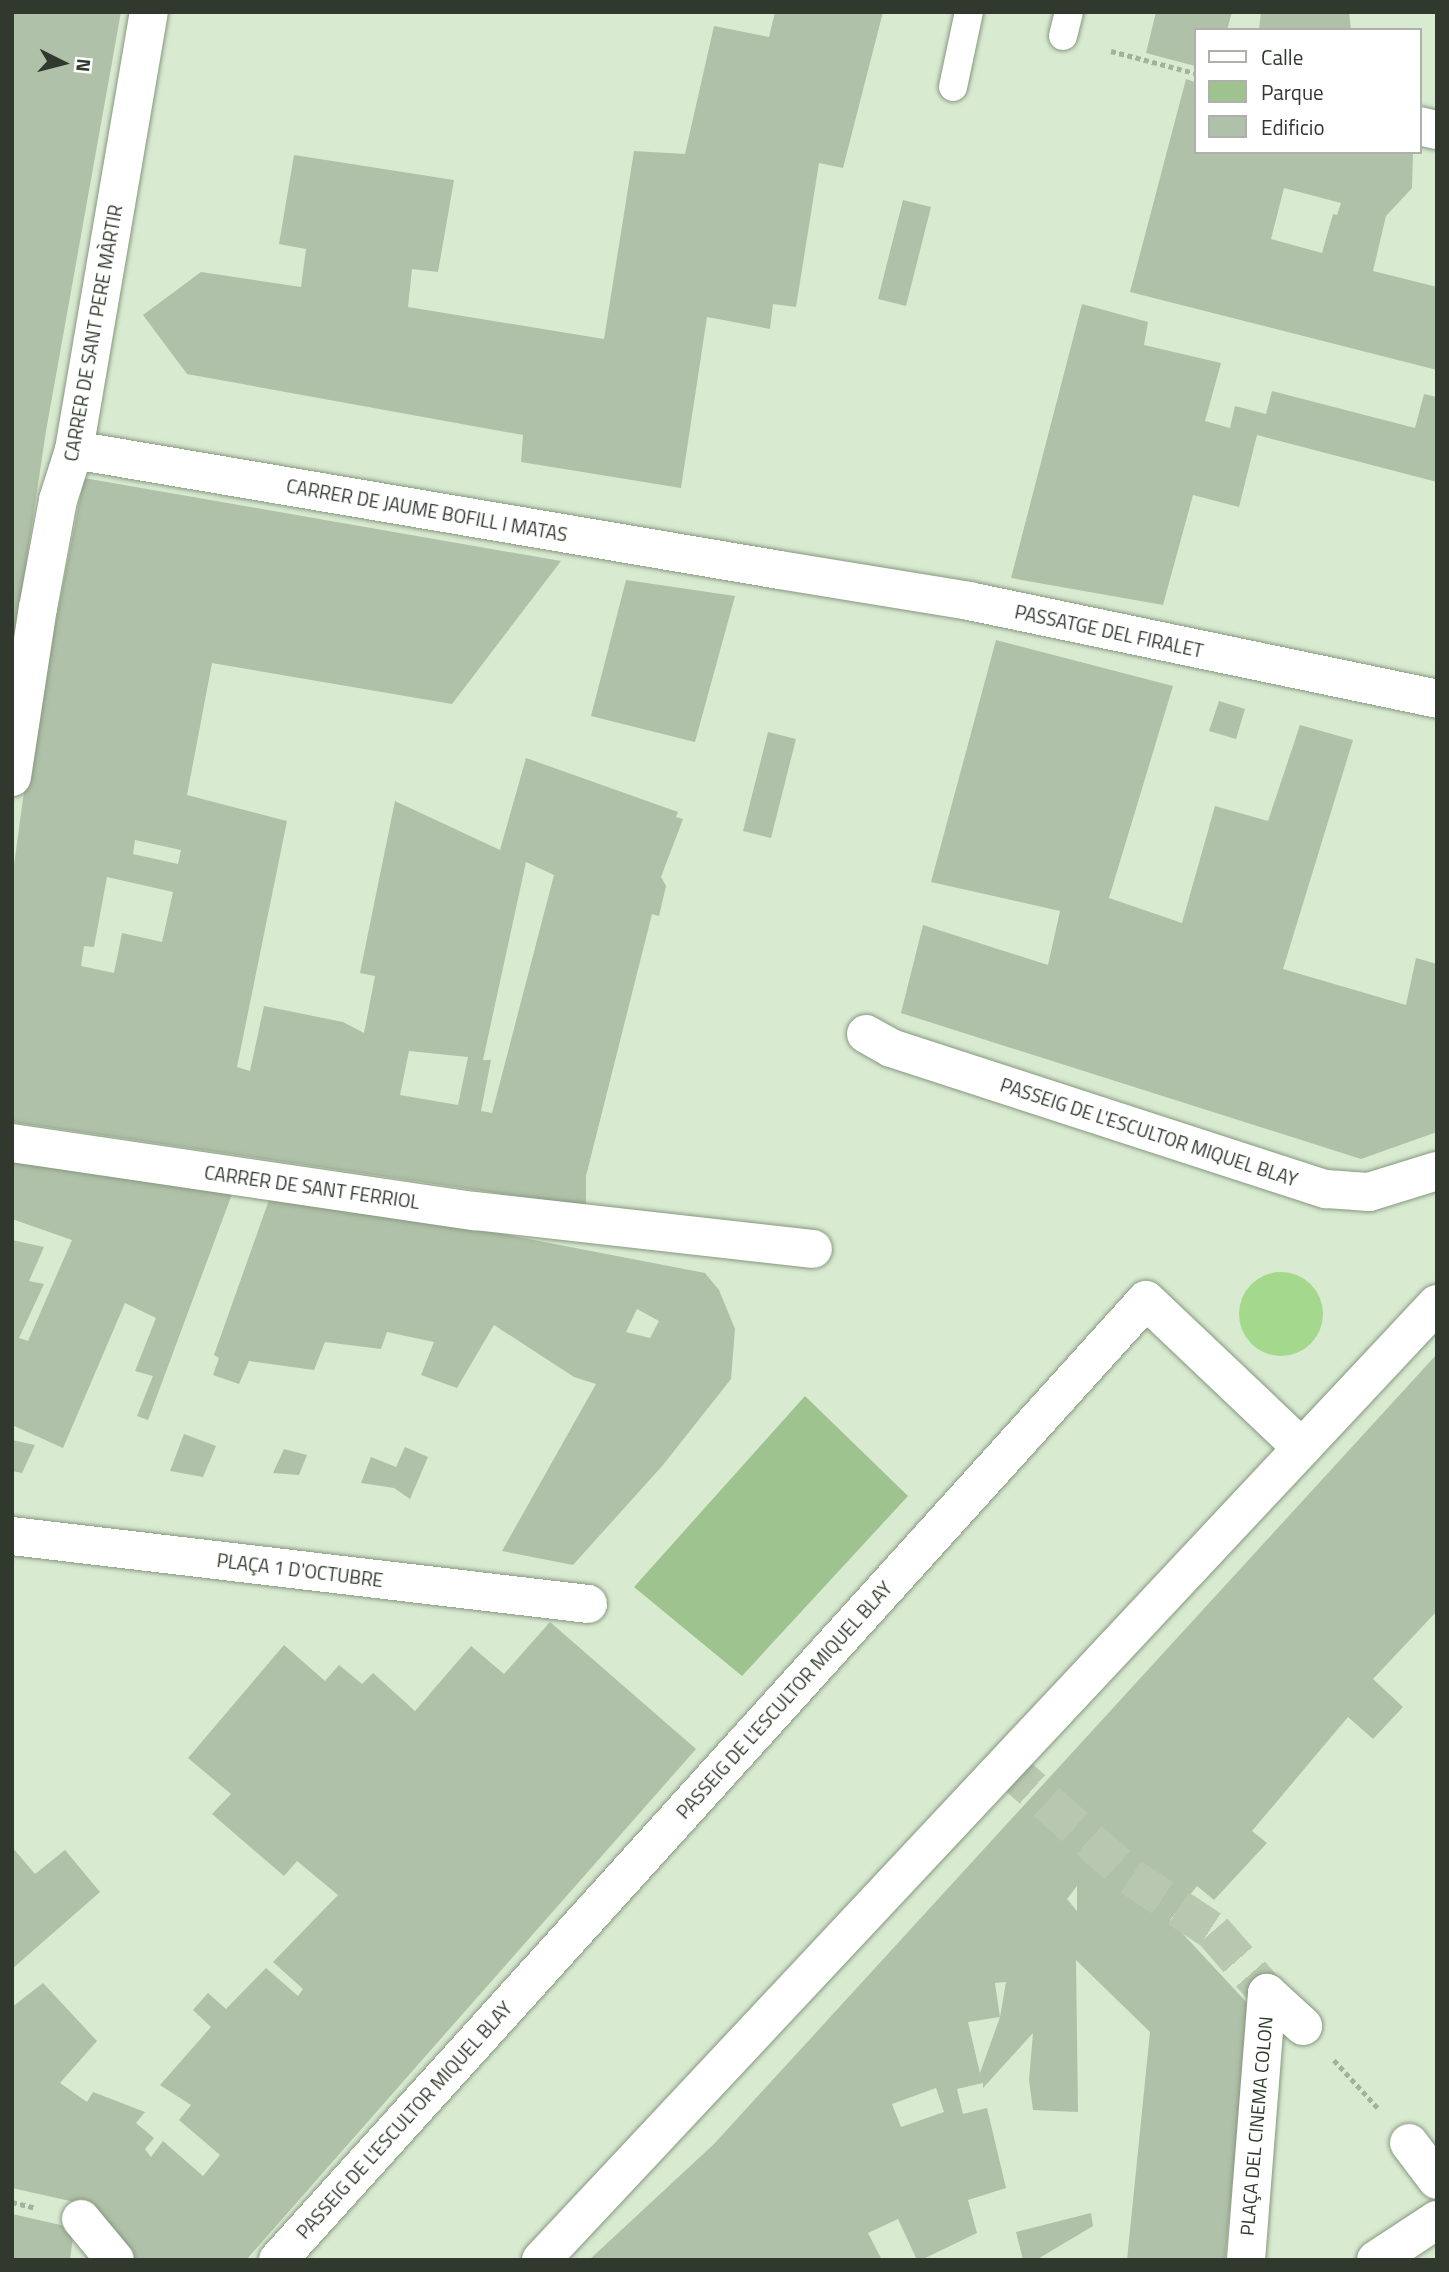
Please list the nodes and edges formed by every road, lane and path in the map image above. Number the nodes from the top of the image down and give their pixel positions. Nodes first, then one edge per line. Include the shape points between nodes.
1 (149, 12) edge
2 (970, 12) edge
3 (1111, 51) dead end
4 (1194, 73) edge
5 (953, 87) dead end
6 (74, 450) junction
7 (780, 570) joint
8 (1437, 699) edge
9 (12, 777) edge
10 (866, 1034) dead end
11 (12, 1143) edge
12 (1437, 1171) edge
13 (813, 1249) dead end
14 (1437, 1304) edge
15 (1302, 1448) junction
16 (12, 1536) edge
17 (588, 1604) dead end
18 (1303, 2026) joint
19 (1409, 2143) joint
20 (1437, 2180) edge
21 (81, 2219) dead end
22 (1437, 2220) edge
23 (115, 2260) edge
24 (278, 2260) edge
25 (541, 2260) edge
26 (1246, 2260) edge
27 (1376, 2260) edge

1 - 6 street, CARRER DE SANT PERE MÀRTIR
2 - 5 lane
3 - 4 path
6 - 7 street, CARRER DE JAUME BOFILL I MATAS
6 - 9 street, CARRER DE SANT PERE MÀRTIR via 58,500
7 - 8 street, PASSATGE DEL FIRALET via 969,601
10 - 12 street, PASSEIG DE L'ESCULTOR MIQUEL BLAY via 891,1048 1326,1189 1369,1192
11 - 13 street, CARRER DE SANT FERRIOL via 613,1228
14 - 15 street
15 - 24 street, PASSEIG DE L'ESCULTOR MIQUEL BLAY via 1146,1300
15 - 25 street
16 - 17 street, PLAÇA 1 D'OCTUBRE
18 - 19 path, PLAÇA DEL CINEMA COLON
18 - 26 street, PLAÇA DEL CINEMA COLON via 1267,1993
19 - 20 street
21 - 23 street
22 - 27 street

